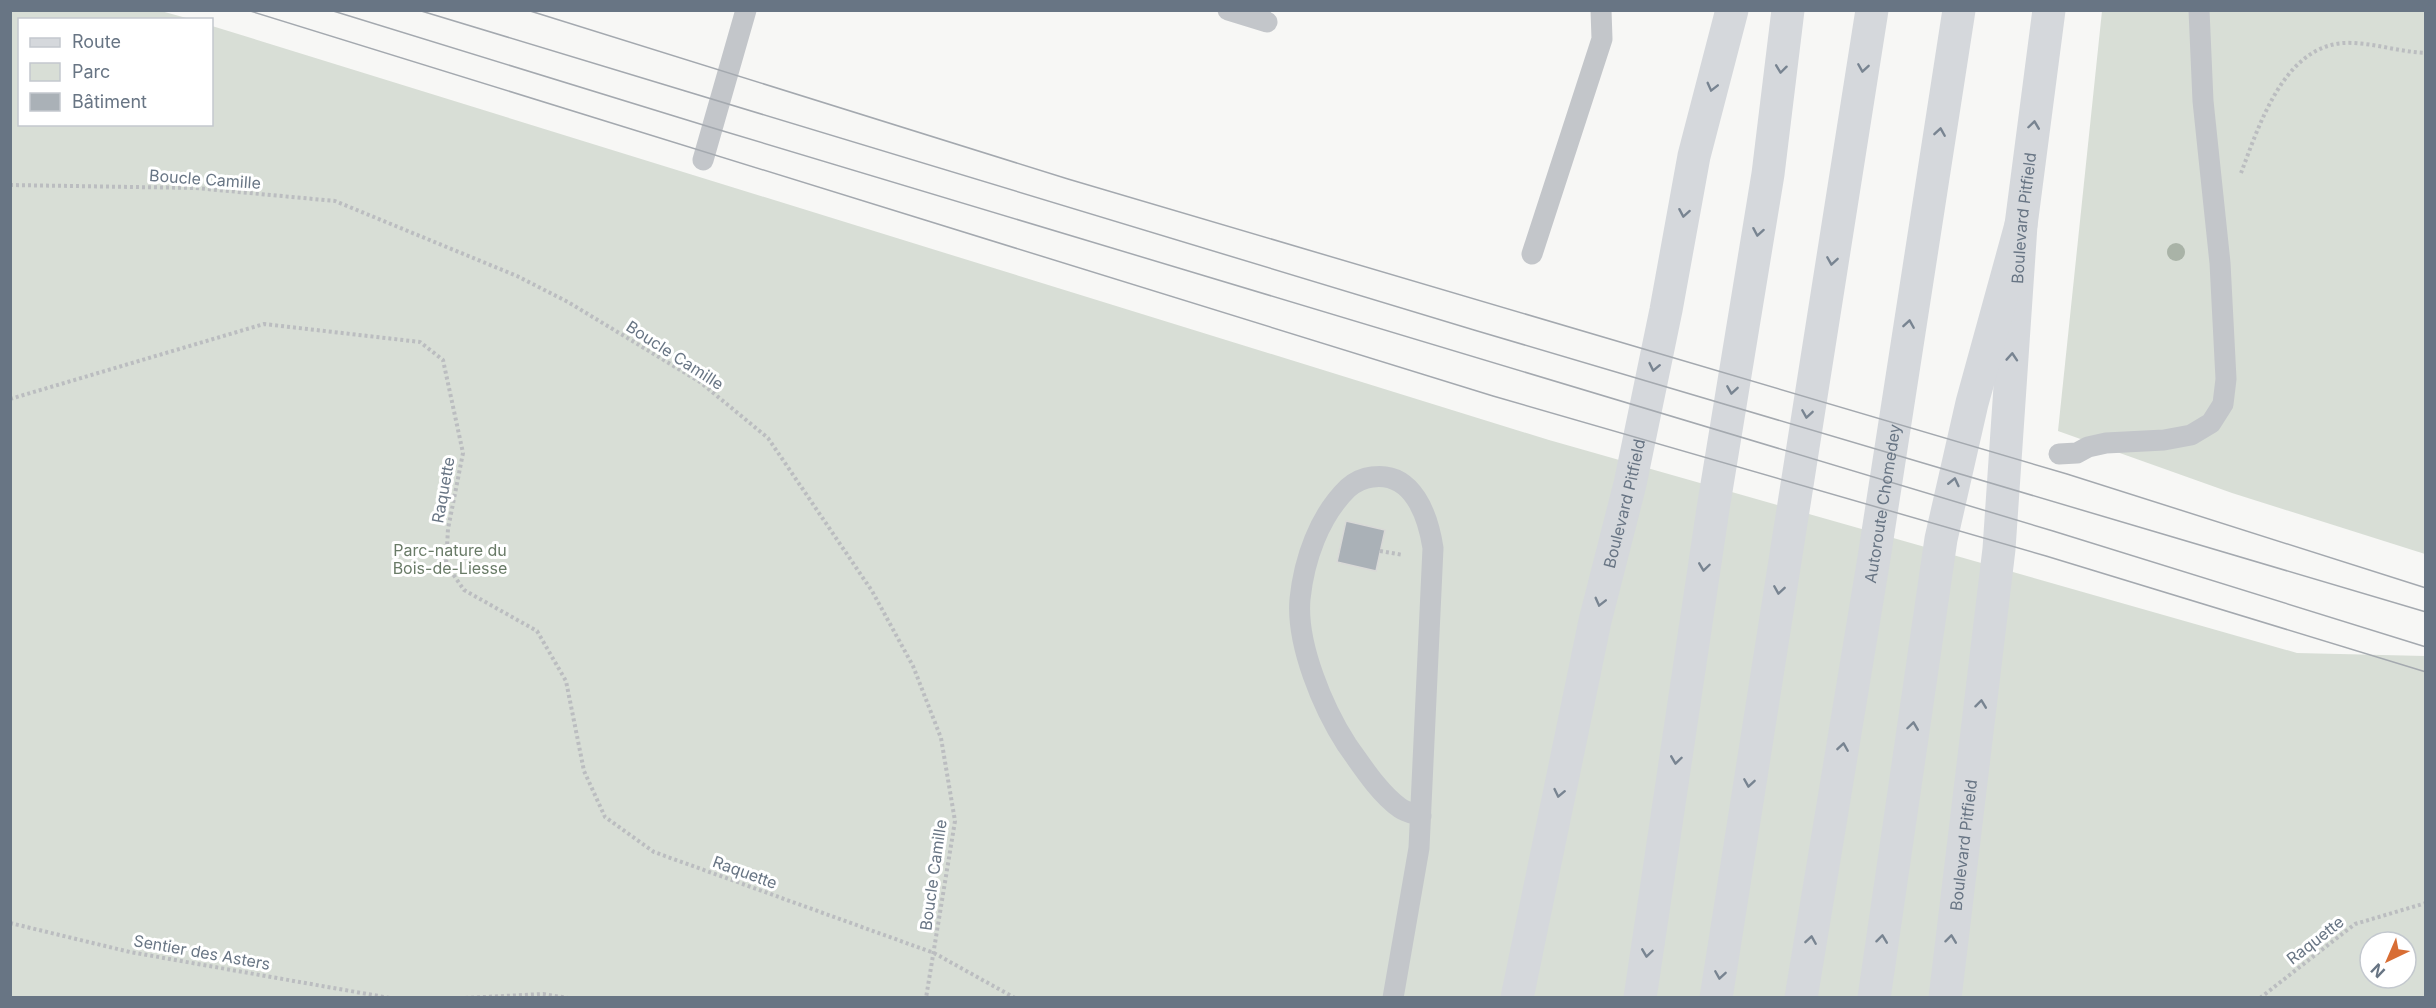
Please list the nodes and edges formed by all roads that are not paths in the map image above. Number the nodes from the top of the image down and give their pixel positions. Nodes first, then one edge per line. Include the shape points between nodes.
1 (746, 10) edge
2 (1228, 10) edge
3 (1600, 10) edge
4 (1732, 10) edge
5 (1788, 10) edge
6 (1872, 10) edge
7 (1959, 10) edge
8 (2049, 10) edge
9 (2199, 10) edge
10 (1267, 22) dead end
11 (703, 160) dead end
12 (2021, 225) junction
13 (1532, 254) dead end
14 (2059, 454) dead end
15 (1421, 816) junction
16 (1393, 998) edge
17 (1517, 998) edge
18 (1640, 998) edge
19 (1716, 998) edge
20 (1802, 998) edge
21 (1874, 998) edge
22 (1945, 998) edge

1 - 11 lane
2 - 10 lane
3 - 13 lane via 1602,39
4 -> 17 main road, Boulevard Pitfield via 1694,156 1630,484 1595,621
5 -> 18 main road via 1768,174
6 -> 19 main road
20 -> 7 main road, Autoroute Chomedey
12 -> 8 main road, Boulevard Pitfield
9 - 14 lane via 2203,101 2218,225 2226,379 2223,404 2203,429 2191,435 2106,443 2077,453
21 -> 12 main road via 1941,540 1972,403
22 -> 12 main road, Boulevard Pitfield via 1994,594
15 - 15 lane via 1433,548 1430,525 1419,502 1403,483 1380,476 1364,478 1350,486 1318,533 1304,574 1300,601 1302,635 1336,728 1386,794 1401,808
15 - 16 lane

